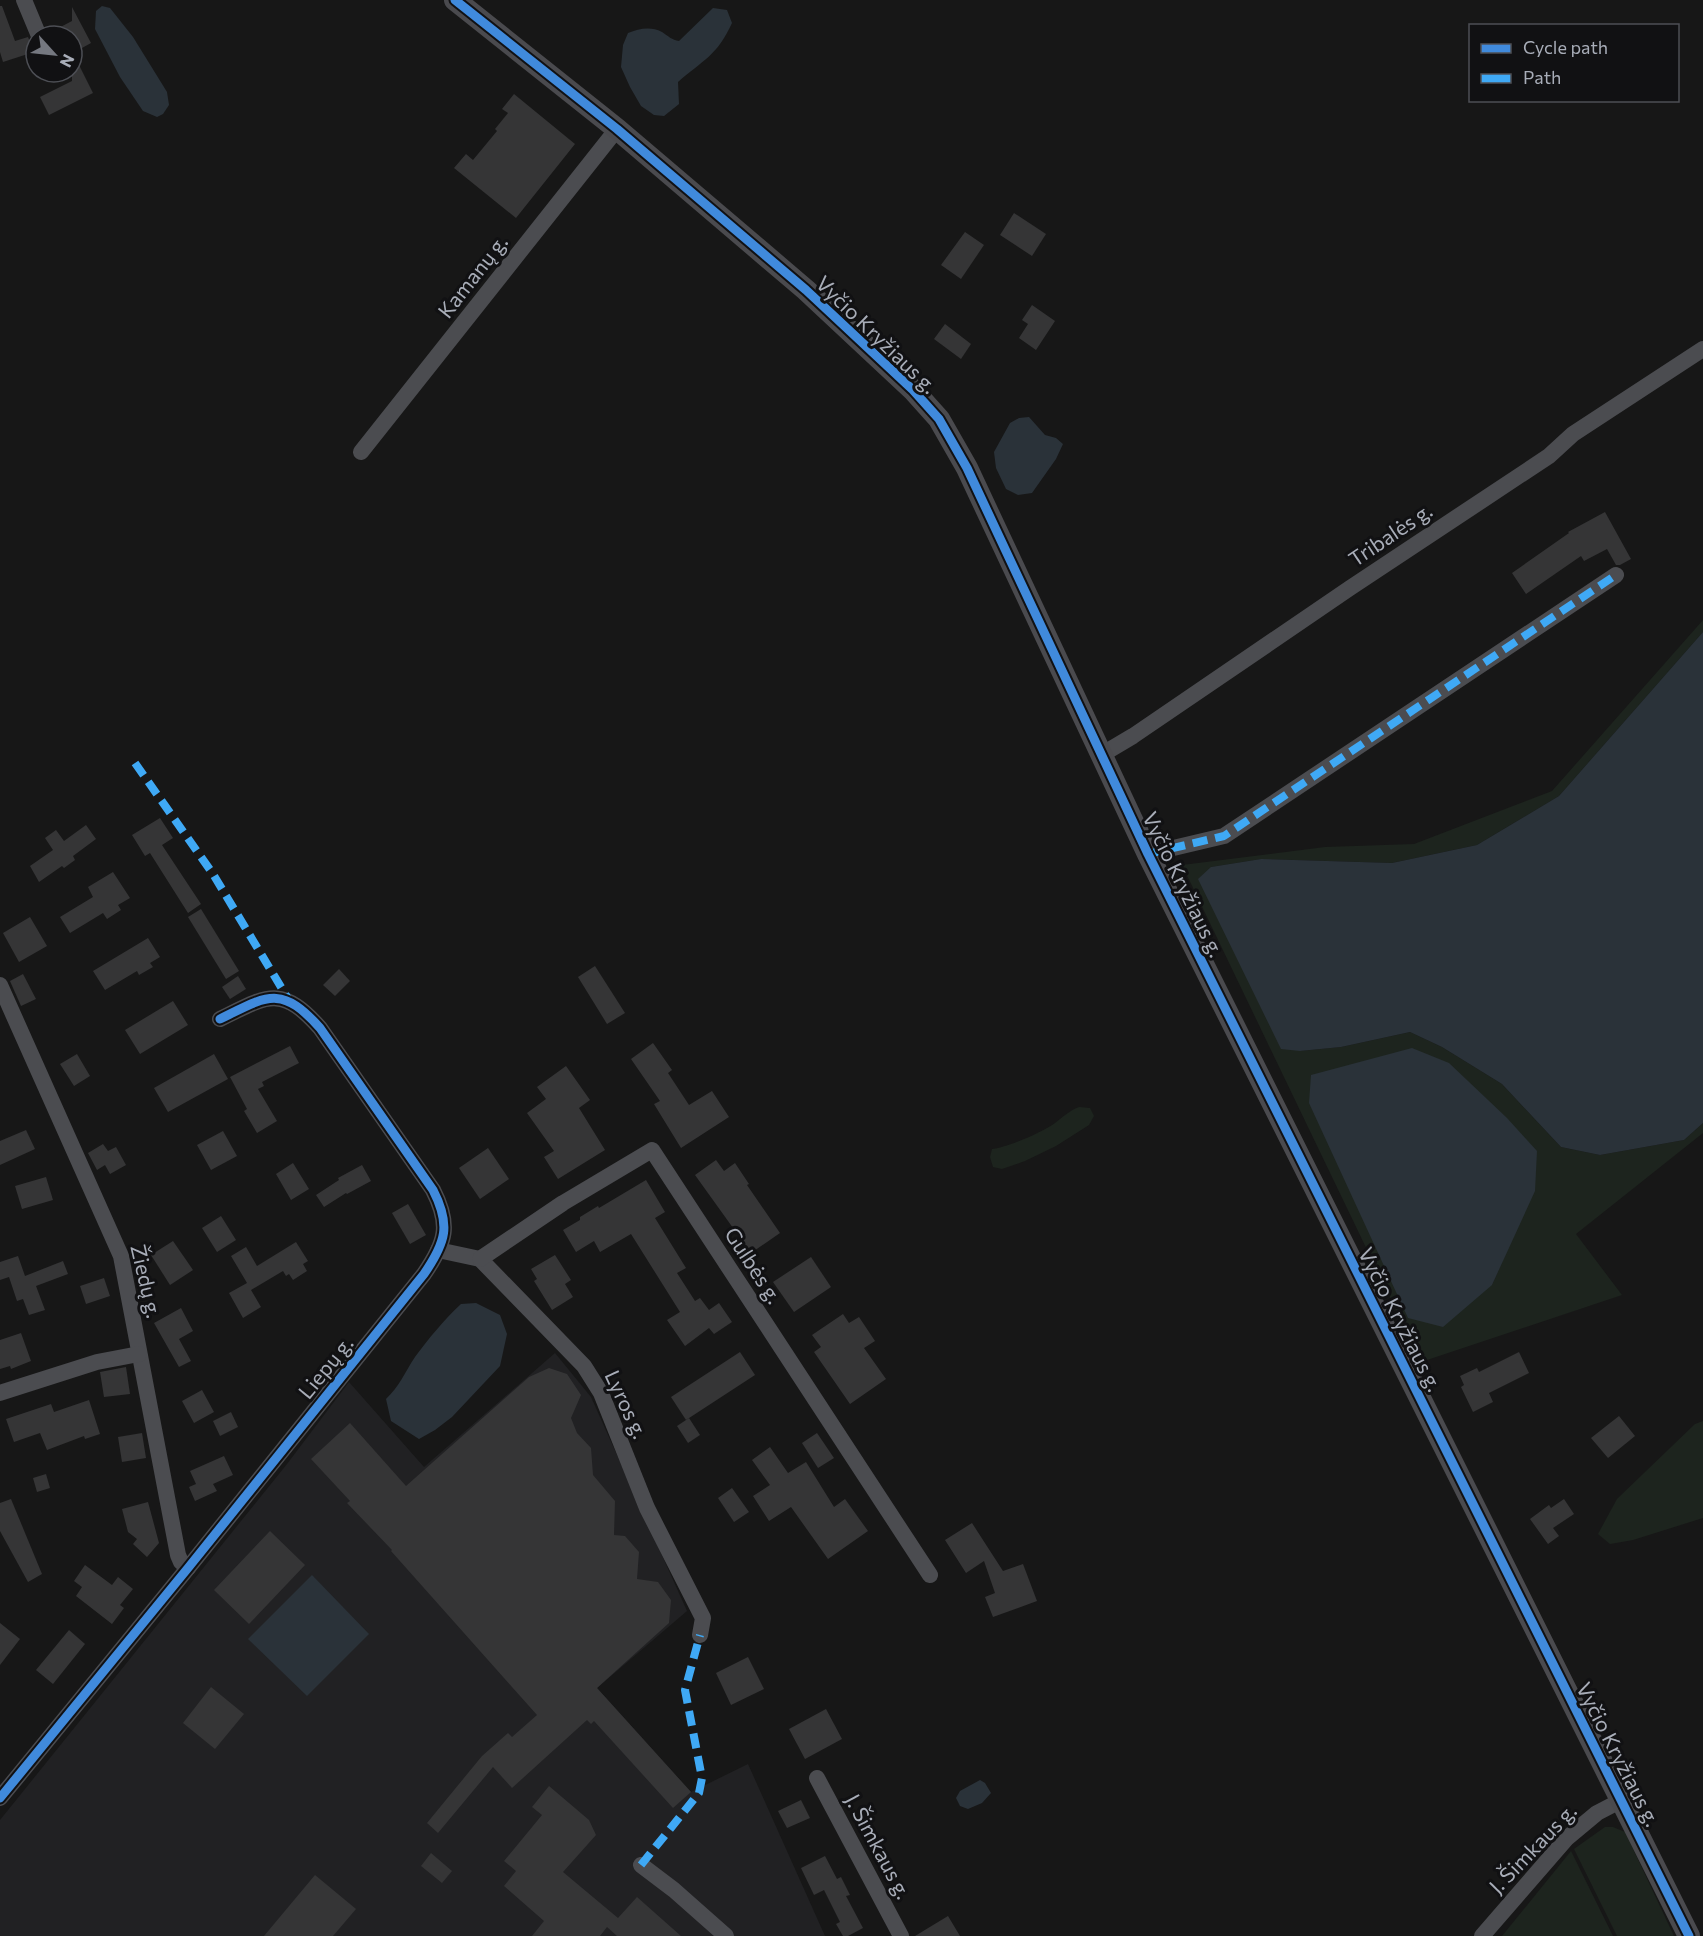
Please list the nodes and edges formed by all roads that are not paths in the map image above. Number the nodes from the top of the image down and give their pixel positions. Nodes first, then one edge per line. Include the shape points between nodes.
1 (24, 0) edge
2 (455, 0) edge
3 (34, 24) edge
4 (618, 129) junction
5 (1703, 349) edge
6 (362, 452) dead end
7 (1616, 575) dead end
8 (1101, 755) junction
9 (1148, 854) junction
10 (0, 985) edge
11 (220, 1020) dead end
12 (438, 1250) junction
13 (480, 1259) junction
14 (139, 1354) junction
15 (0, 1393) edge
16 (188, 1568) junction
17 (930, 1575) dead end
18 (700, 1635) dead end
19 (817, 1778) dead end
20 (0, 1798) edge
21 (1622, 1800) junction
22 (641, 1865) dead end
23 (726, 1936) edge
24 (901, 1936) edge
25 (1482, 1936) edge
26 (1689, 1936) edge

1 - 3 street
2 - 4 street, Vyčio Kryžiaus g.
4 - 6 street, Kamanų g.
4 - 8 street, Vyčio Kryžiaus g. via 806,290 914,390 939,419 967,468
5 - 8 street, Tribalės g.
7 - 9 street via 1224,836
8 - 9 street, Vyčio Kryžiaus g.
9 - 21 street, Vyčio Kryžiaus g.
10 - 14 street, Žiedų g. via 122,1256
11 - 12 street, Liepų g. via 269,997 304,1010 433,1190 445,1223
12 - 13 street
12 - 16 street, Liepų g. via 424,1274
13 - 17 street, Gulbės g. via 652,1150
13 - 18 street, Lyros g. via 584,1366 601,1393 647,1508 703,1618
14 - 15 street via 97,1362
14 - 16 street, Žiedų g. via 178,1555
16 - 20 street, Liepų g.
19 - 24 street, J. Šimkaus g.
21 - 25 street, J. Šimkaus g. via 1597,1813 1567,1838
21 - 26 street, Vyčio Kryžiaus g.
22 - 23 street

